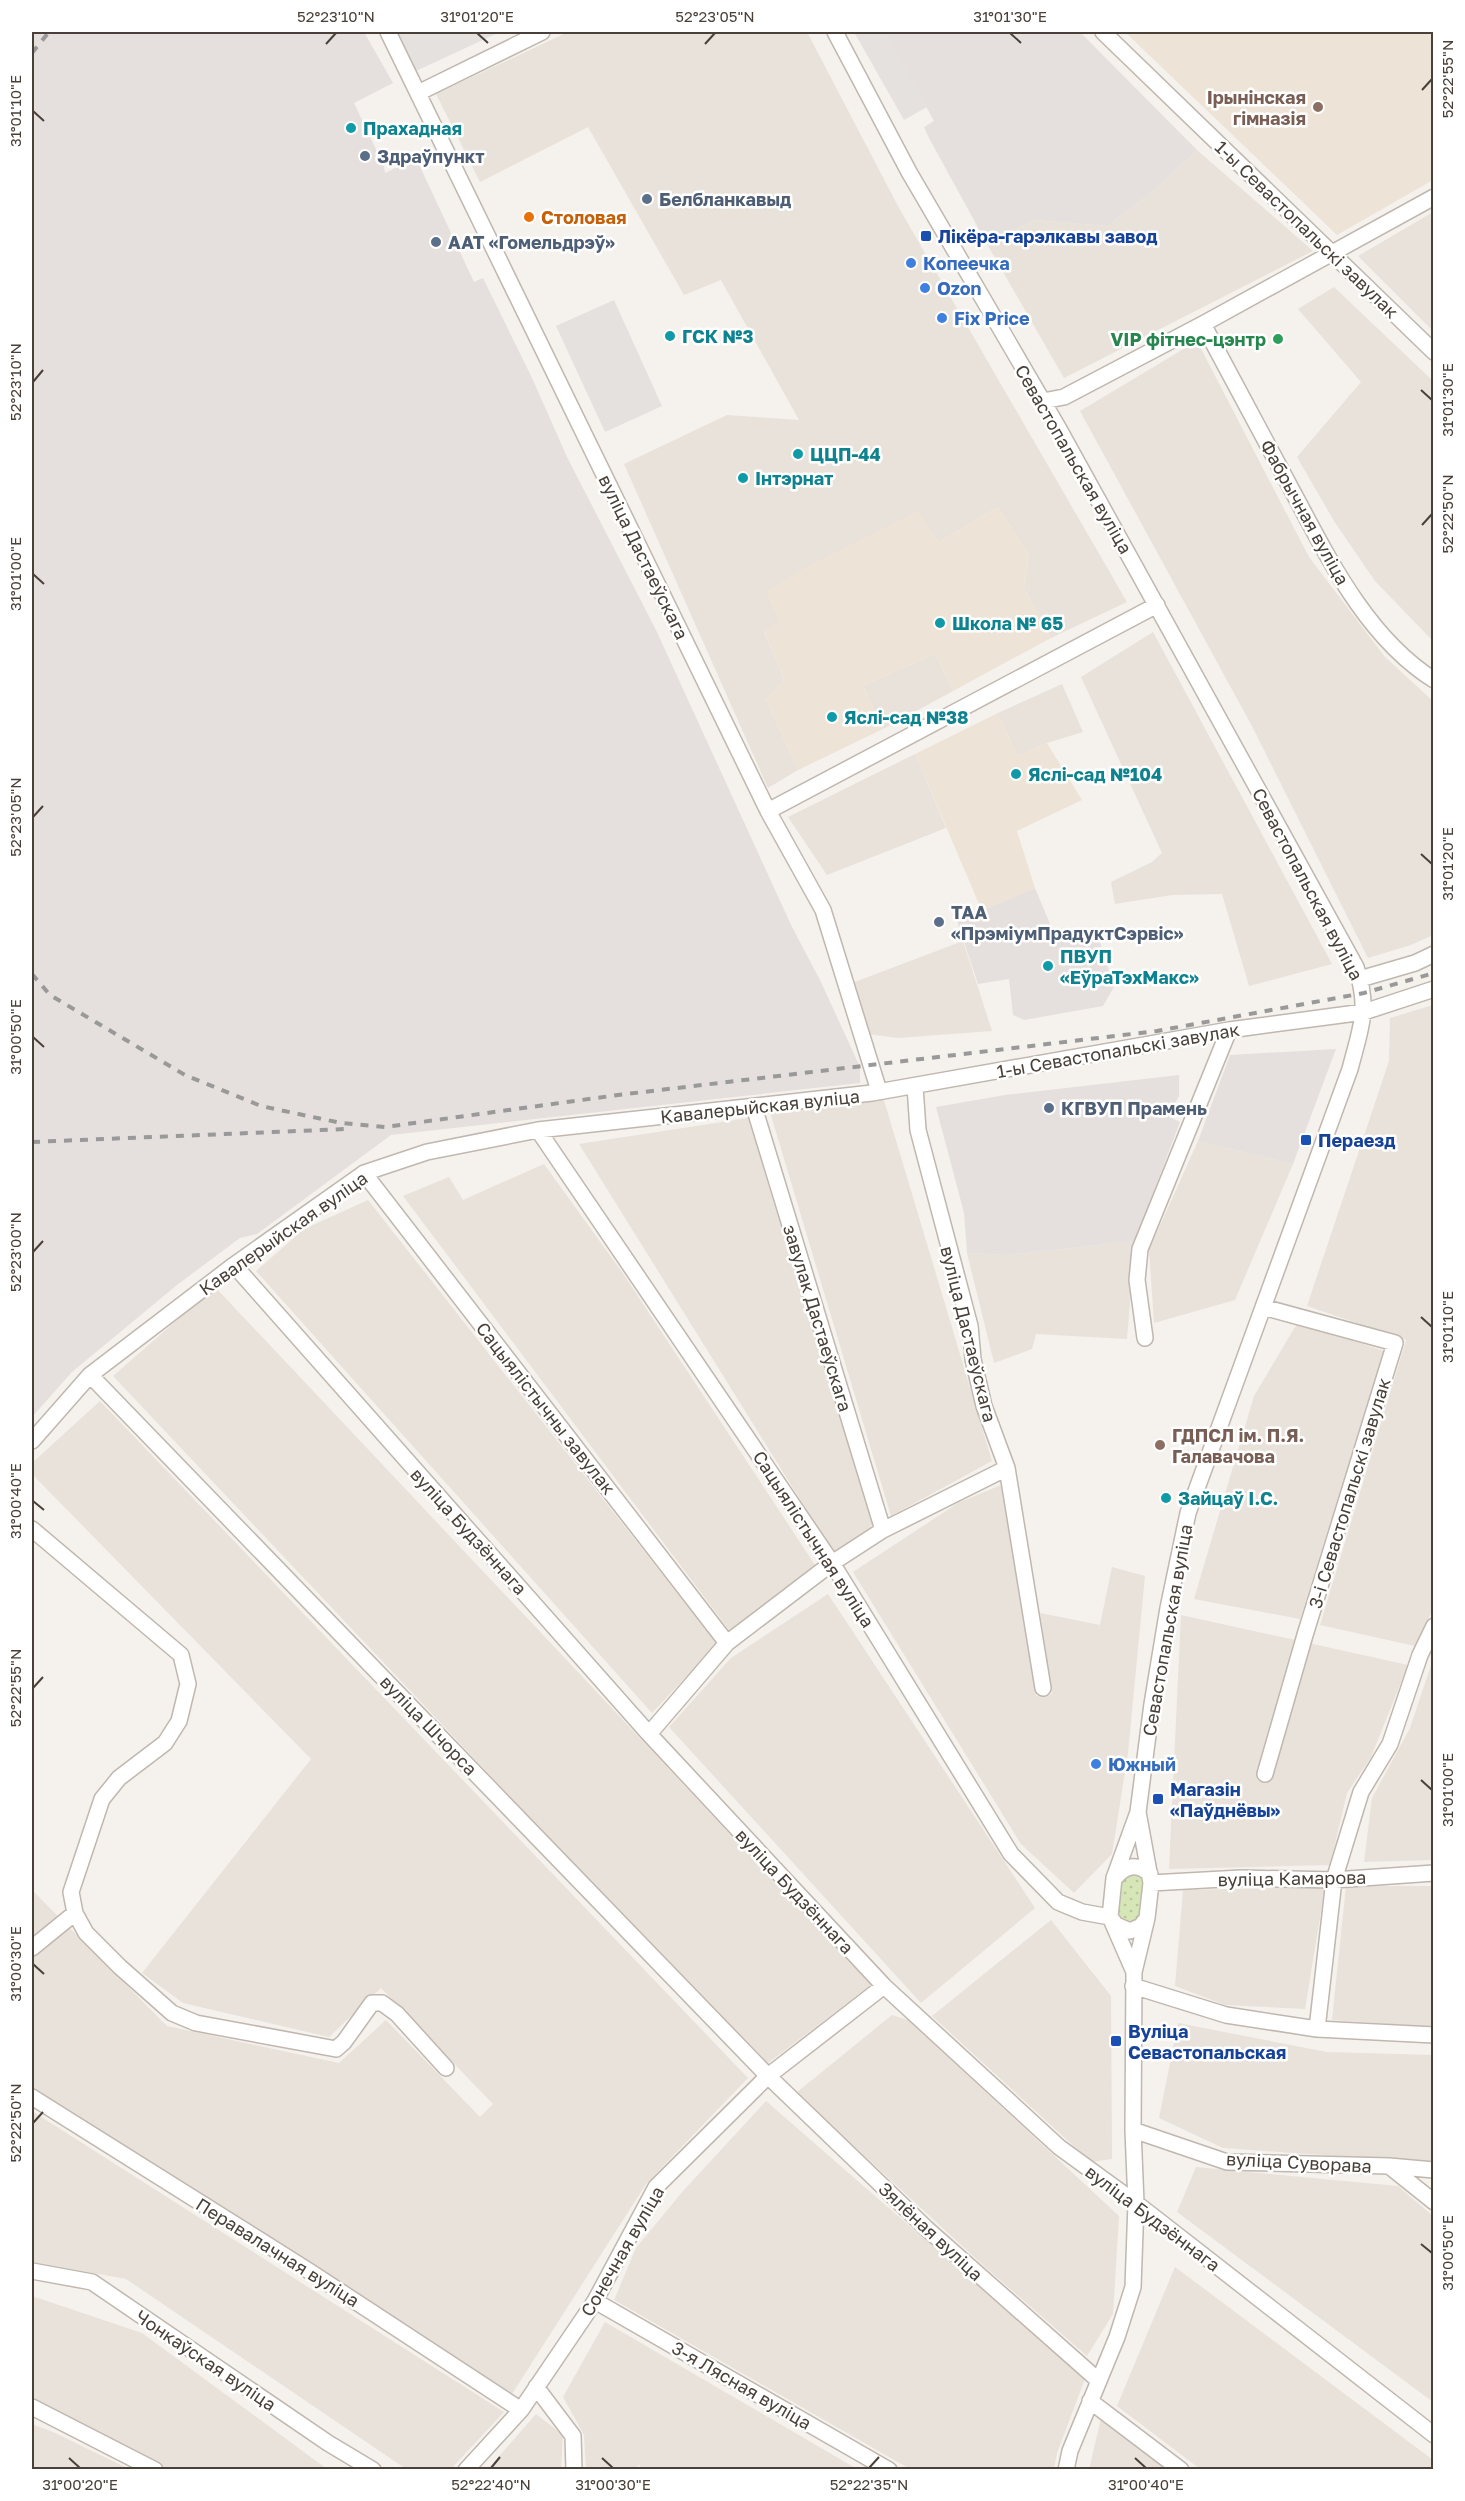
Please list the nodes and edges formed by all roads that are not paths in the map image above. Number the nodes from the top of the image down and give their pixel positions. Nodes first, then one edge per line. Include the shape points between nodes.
1 (388, 32) edge
2 (542, 32) edge
3 (835, 32) edge
4 (1103, 32) edge
5 (417, 93) junction
6 (1434, 196) edge
7 (1333, 253) junction
8 (1203, 324) junction
9 (1434, 352) edge
10 (1043, 401) junction
11 (1157, 605) junction
12 (1434, 680) edge
13 (768, 811) junction
14 (1434, 954) edge
15 (1360, 979) junction
16 (1434, 989) edge
17 (1364, 1012) junction
18 (1229, 1030) junction
19 (915, 1086) junction
20 (875, 1092) junction
21 (754, 1107) junction
22 (538, 1130) junction
23 (364, 1173) junction
24 (234, 1265) junction
25 (1263, 1306) junction
26 (1145, 1338) dead end
27 (90, 1375) junction
28 (32, 1441) edge
29 (1007, 1468) junction
30 (32, 1529) edge
31 (883, 1530) junction
32 (832, 1563) junction
33 (1434, 1626) edge
34 (728, 1643) junction
35 (1043, 1688) dead end
36 (649, 1734) junction
37 (1265, 1774) dead end
38 (1138, 1812) junction
39 (1434, 1873) edge
40 (1114, 1878) junction
41 (1151, 1879) junction
42 (1334, 1880) junction
43 (75, 1913) junction
44 (1110, 1917) junction
45 (1147, 1918) junction
46 (32, 1948) edge
47 (1133, 1979) junction
48 (884, 1986) junction
49 (1317, 2029) junction
50 (1434, 2035) edge
51 (446, 2068) dead end
52 (768, 2076) junction
53 (32, 2097) edge
54 (1133, 2130) junction
55 (1389, 2166) junction
56 (1434, 2170) edge
57 (1434, 2202) edge
58 (1136, 2203) junction
59 (32, 2271) edge
60 (595, 2301) junction
61 (1099, 2381) junction
62 (536, 2387) junction
63 (1090, 2401) junction
64 (32, 2407) edge
65 (521, 2410) junction
66 (1434, 2435) edge
67 (155, 2469) edge
68 (373, 2469) edge
69 (466, 2469) edge
70 (574, 2469) edge
71 (889, 2469) edge
72 (1066, 2469) edge
73 (1181, 2469) edge

1 - 5 street, вуліца Дастаеўскага
2 - 5 street
3 - 10 street, Севастопальская вуліца via 941,228
4 - 7 street, 1-ы Севастопальскі завулак
5 - 13 street, вуліца Дастаеўскага
6 - 7 street
7 - 8 street
7 - 9 street, 1-ы Севастопальскі завулак
8 - 10 street via 1064,397
8 - 12 street, Фабрычная вуліца via 1354,599 1397,653
10 - 11 street, Севастопальская вуліца
11 - 13 street
11 - 15 street, Севастопальская вуліца
13 - 20 street, вуліца Дастаеўскага via 823,910
14 - 15 street
15 - 17 street, Севастопальская вуліца
16 - 17 street, 1-ы Севастопальскі завулак
17 - 18 street, 1-ы Севастопальскі завулак
17 - 25 street, Севастопальская вуліца via 1350,1069
18 - 19 street, 1-ы Севастопальскі завулак
18 - 26 street via 1140,1249 1137,1280
19 - 20 street, 1-ы Севастопальскі завулак
19 - 29 street, вуліца Дастаеўскага via 918,1130 970,1326 984,1406
20 - 21 street, Кавалерыйская вуліца
21 - 22 street, Кавалерыйская вуліца
21 - 31 street, завулак Дастаеўскага
22 - 23 street, Кавалерыйская вуліца via 427,1152
22 - 32 street, Сацыялістычная вуліца
23 - 24 street, Кавалерыйская вуліца
23 - 34 street, Сацыялістычны завулак
24 - 27 street, Кавалерыйская вуліца
24 - 36 street, вуліца Будзённага
25 - 37 street, 3-і Севастопальскі завулак via 1395,1344
25 - 38 street, Севастопальская вуліца via 1188,1513 1157,1672
27 - 28 street, Кавалерыйская вуліца
27 - 52 street, вуліца Шчорса
29 - 31 street
29 - 35 street, вуліца Дастаеўскага
30 - 43 street via 181,1655 188,1684 179,1721 165,1743 119,1778 102,1799 72,1892
31 - 32 street
32 - 34 street
32 - 44 street, Сацыялістычная вуліца via 1011,1854 1058,1902
33 - 42 street via 1390,1744 1361,1792
34 - 36 street
36 - 48 street, вуліца Будзённага
38 - 40 street, Севастопальская вуліца
38 - 41 street, Севастопальская вуліца
39 - 42 street, вуліца Камарова
40 - 41 street via 1126,1868 1139,1866
40 - 44 street, Севастопальская вуліца
41 - 42 street, вуліца Камарова
41 - 45 street, Севастопальская вуліца
42 - 49 street
43 - 46 street
43 - 51 street via 86,1933 172,2013 196,2023 336,2049 372,2003 382,2003
44 - 45 street via 1116,1925 1130,1931
44 - 47 street, Севастопальская вуліца
45 - 47 street, Севастопальская вуліца
47 - 49 street via 1226,2015
47 - 54 street, Севастопальская вуліца
48 - 52 street, Сонечная вуліца
48 - 58 street, вуліца Будзённага via 1059,2147
49 - 50 street
52 - 60 street, Сонечная вуліца via 656,2187
52 - 61 street, Зялёная вуліца via 926,2228
53 - 65 street, Перавалачная вуліца
54 - 55 street, вуліца Суворава via 1227,2162
54 - 58 street, Севастопальская вуліца
55 - 56 street, вуліца Суворава
55 - 57 street
58 - 61 street, Севастопальская вуліца via 1133,2287
58 - 66 street, вуліца Будзённага
59 - 68 street, Чонкаўская вуліца via 92,2282 328,2443
60 - 62 street, Сонечная вуліца
60 - 71 street, 3-я Лясная вуліца
61 - 63 street, Севастопальская вуліца
62 - 65 street, Сонечная вуліца
62 - 70 street via 573,2436
63 - 72 street, Севастопальская вуліца
63 - 73 street
64 - 67 street
65 - 69 street, Сонечная вуліца

